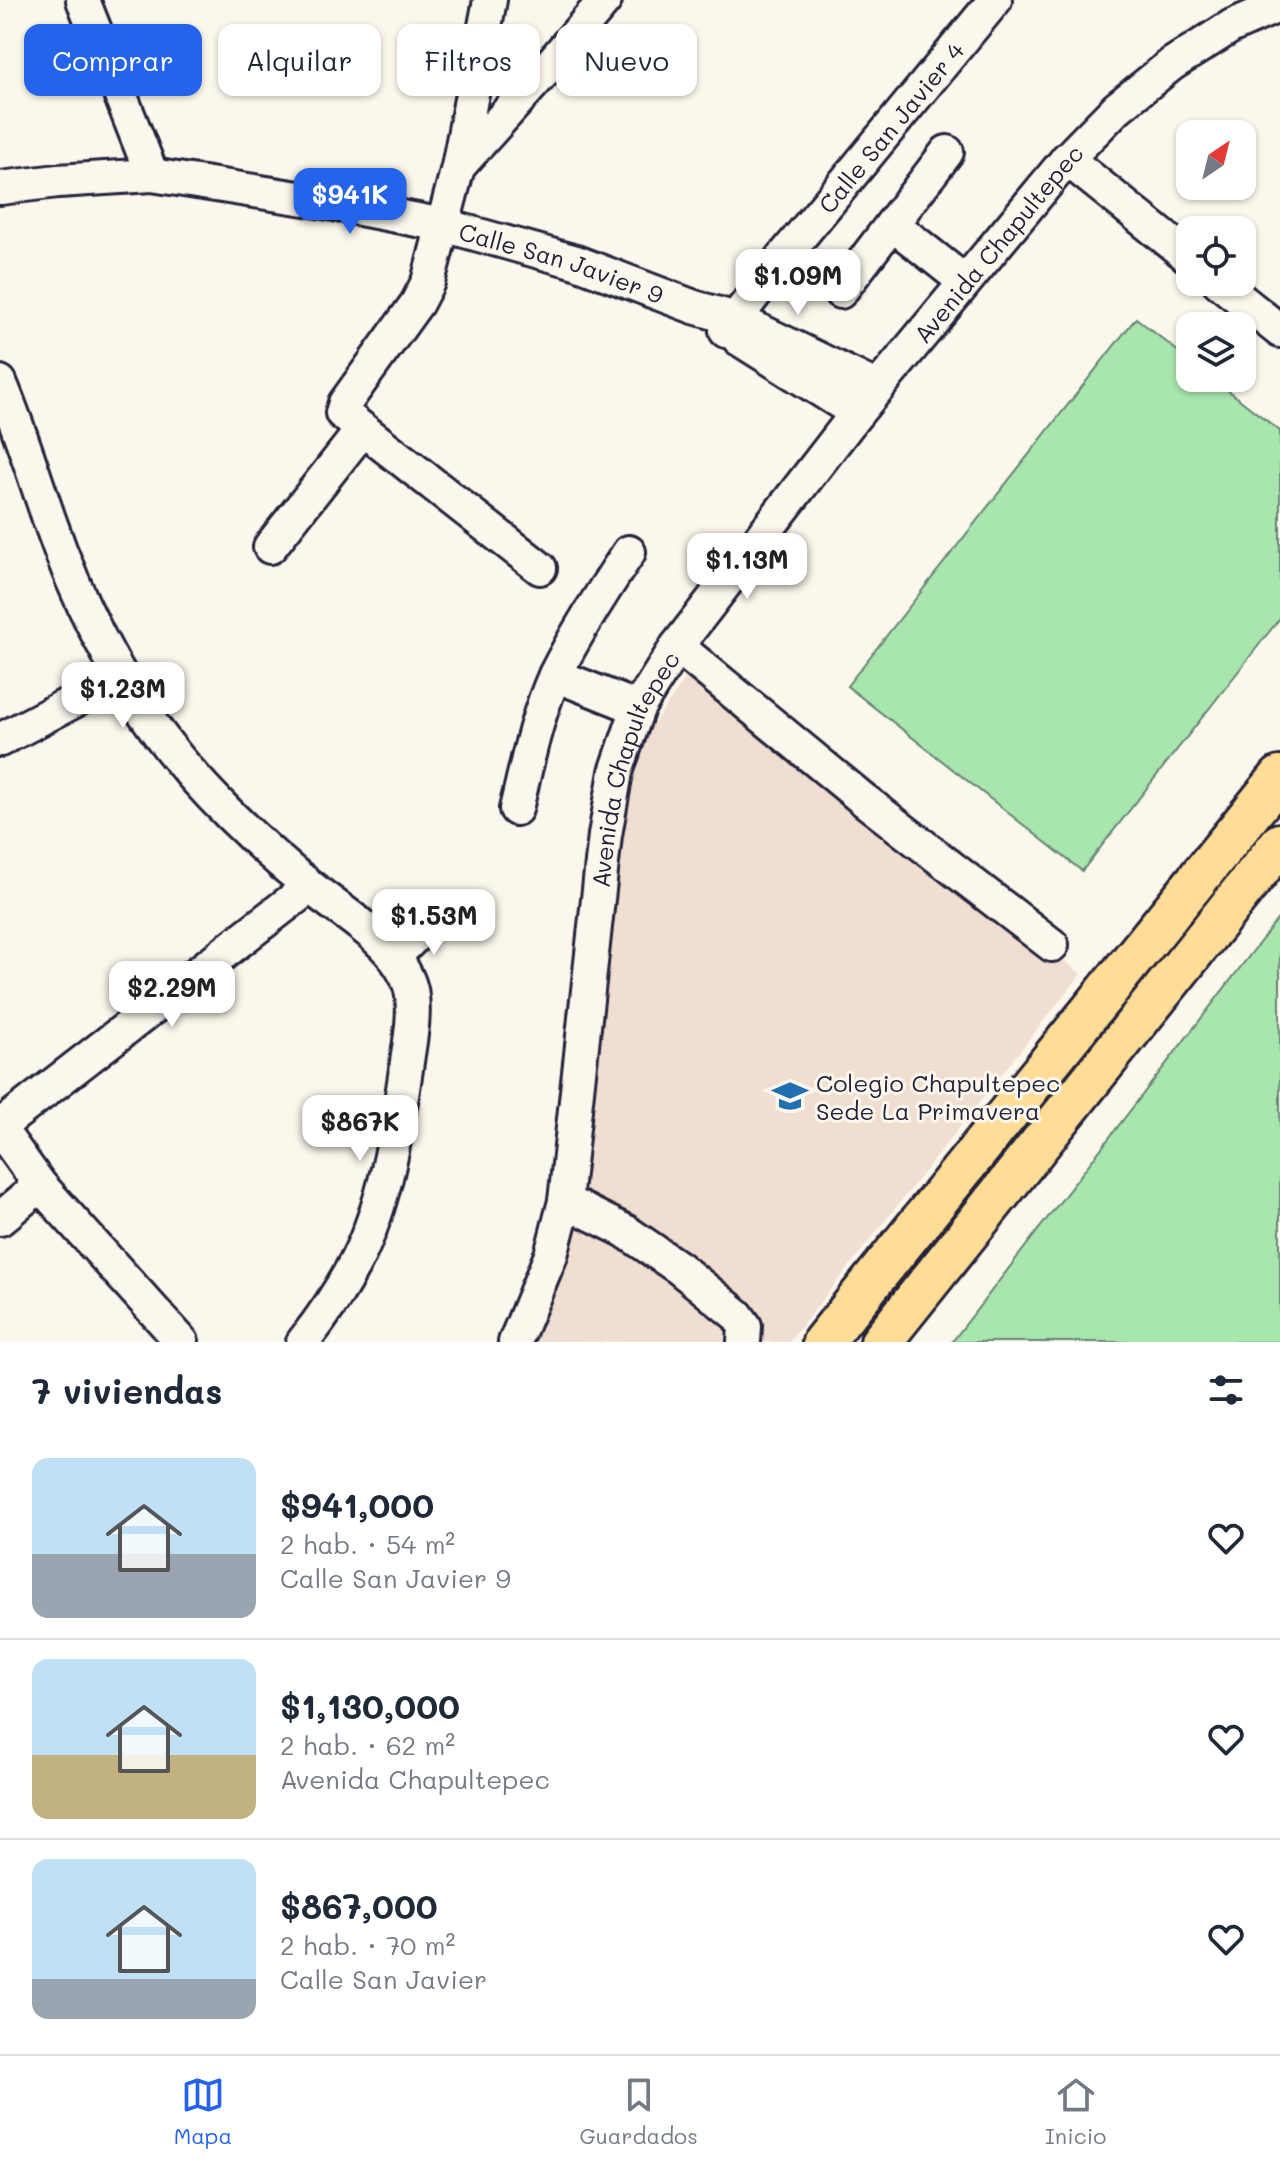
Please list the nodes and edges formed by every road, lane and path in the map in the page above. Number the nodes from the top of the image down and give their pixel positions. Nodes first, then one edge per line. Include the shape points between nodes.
1 (83, 0) edge
2 (490, 0) edge
3 (605, 0) edge
4 (995, 0) edge
5 (1280, 5) edge
6 (947, 152) dead end
7 (1067, 159) junction
8 (458, 167) junction
9 (152, 175) junction
10 (0, 188) edge
11 (892, 224) junction
12 (443, 225) junction
13 (1176, 247) edge
14 (964, 281) junction
15 (840, 292) dead end
16 (1236, 296) edge
17 (731, 325) junction
18 (1280, 331) edge
19 (0, 382) edge
20 (878, 388) junction
21 (857, 413) junction
22 (9, 426) edge
23 (362, 430) junction
24 (270, 547) dead end
25 (629, 552) dead end
26 (540, 568) dead end
27 (677, 646) junction
28 (555, 675) junction
29 (120, 677) junction
30 (638, 708) junction
31 (0, 740) edge
32 (1280, 777) edge
33 (516, 809) dead end
34 (1280, 844) edge
35 (309, 887) junction
36 (434, 917) dead end
37 (1052, 945) dead end
38 (400, 966) junction
39 (0, 1128) edge
40 (40, 1185) junction
41 (565, 1201) junction
42 (0, 1219) edge
43 (182, 1342) edge
44 (303, 1342) edge
45 (515, 1342) edge
46 (744, 1342) edge
47 (823, 1342) edge
48 (881, 1342) edge

1 - 9 street
2 - 8 street
3 - 8 street
4 - 17 street, Calle San Javier 4
5 - 7 street, Avenida Chapultepec via 1232,26 1172,64 1117,108
6 - 11 street
7 - 13 street
7 - 14 street, Avenida Chapultepec
8 - 12 street
9 - 10 street, Calle San Javier 9
9 - 12 street, Calle San Javier 9
11 - 14 street
11 - 15 street
12 - 17 street, Calle San Javier 9 via 576,262
12 - 23 street via 423,294 342,408
14 - 20 street, Avenida Chapultepec
16 - 18 street
17 - 20 street, Calle San Javier 9
17 - 21 street, Calle San Javier 9
19 - 22 street
20 - 21 street, Avenida Chapultepec
21 - 27 street, Avenida Chapultepec
22 - 29 street via 78,593
23 - 24 street
23 - 26 street
25 - 28 street
27 - 30 street, Avenida Chapultepec
27 - 37 street
28 - 30 street
28 - 33 street
29 - 31 street
29 - 35 street via 160,736 209,792
30 - 41 street, Avenida Chapultepec via 616,772 605,835
32 - 47 main road
34 - 48 main road
35 - 38 street via 371,935
35 - 39 street
36 - 38 street
38 - 44 street via 412,995 413,1023 396,1136 357,1259
39 - 40 street
40 - 42 street
40 - 43 street
41 - 45 street, Avenida Chapultepec via 551,1255
41 - 46 street via 625,1231 679,1268 737,1315 745,1326

